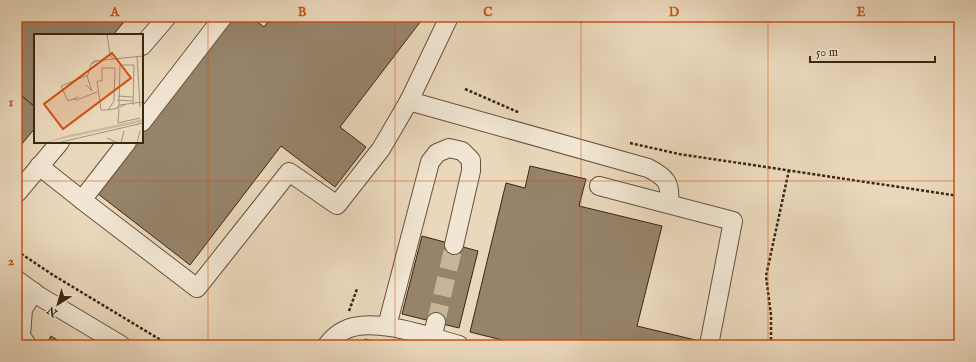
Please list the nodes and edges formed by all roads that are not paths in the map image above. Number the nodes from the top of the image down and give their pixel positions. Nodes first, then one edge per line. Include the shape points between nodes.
1 (167, 17) edge
2 (223, 17) edge
3 (449, 17) edge
4 (143, 45) edge
5 (409, 101) junction
6 (143, 121) edge
7 (59, 143) edge
8 (126, 143) edge
9 (39, 166) junction
10 (599, 186) dead end
11 (17, 193) edge
12 (82, 200) junction
13 (669, 203) junction
14 (454, 245) tunnel mouth
15 (17, 280) edge
16 (34, 292) junction
17 (387, 326) junction
18 (27, 345) edge
19 (121, 345) edge
20 (327, 345) edge
21 (460, 345) edge
22 (708, 345) edge

1 - 4 street
2 - 6 street
3 - 5 street
5 - 12 street via 381,149 337,205 289,172 197,288
5 - 13 street via 648,168 661,175 668,184
7 - 9 street
8 - 12 street
9 - 11 street
9 - 12 street
10 - 13 street
13 - 22 street via 734,221
14 - 17 street via 471,171 471,160 462,151 449,148 437,152 430,162
15 - 16 street
16 - 18 street via 23,309 21,336
16 - 19 street
17 - 20 street via 356,326 342,331
17 - 21 street via 434,330

